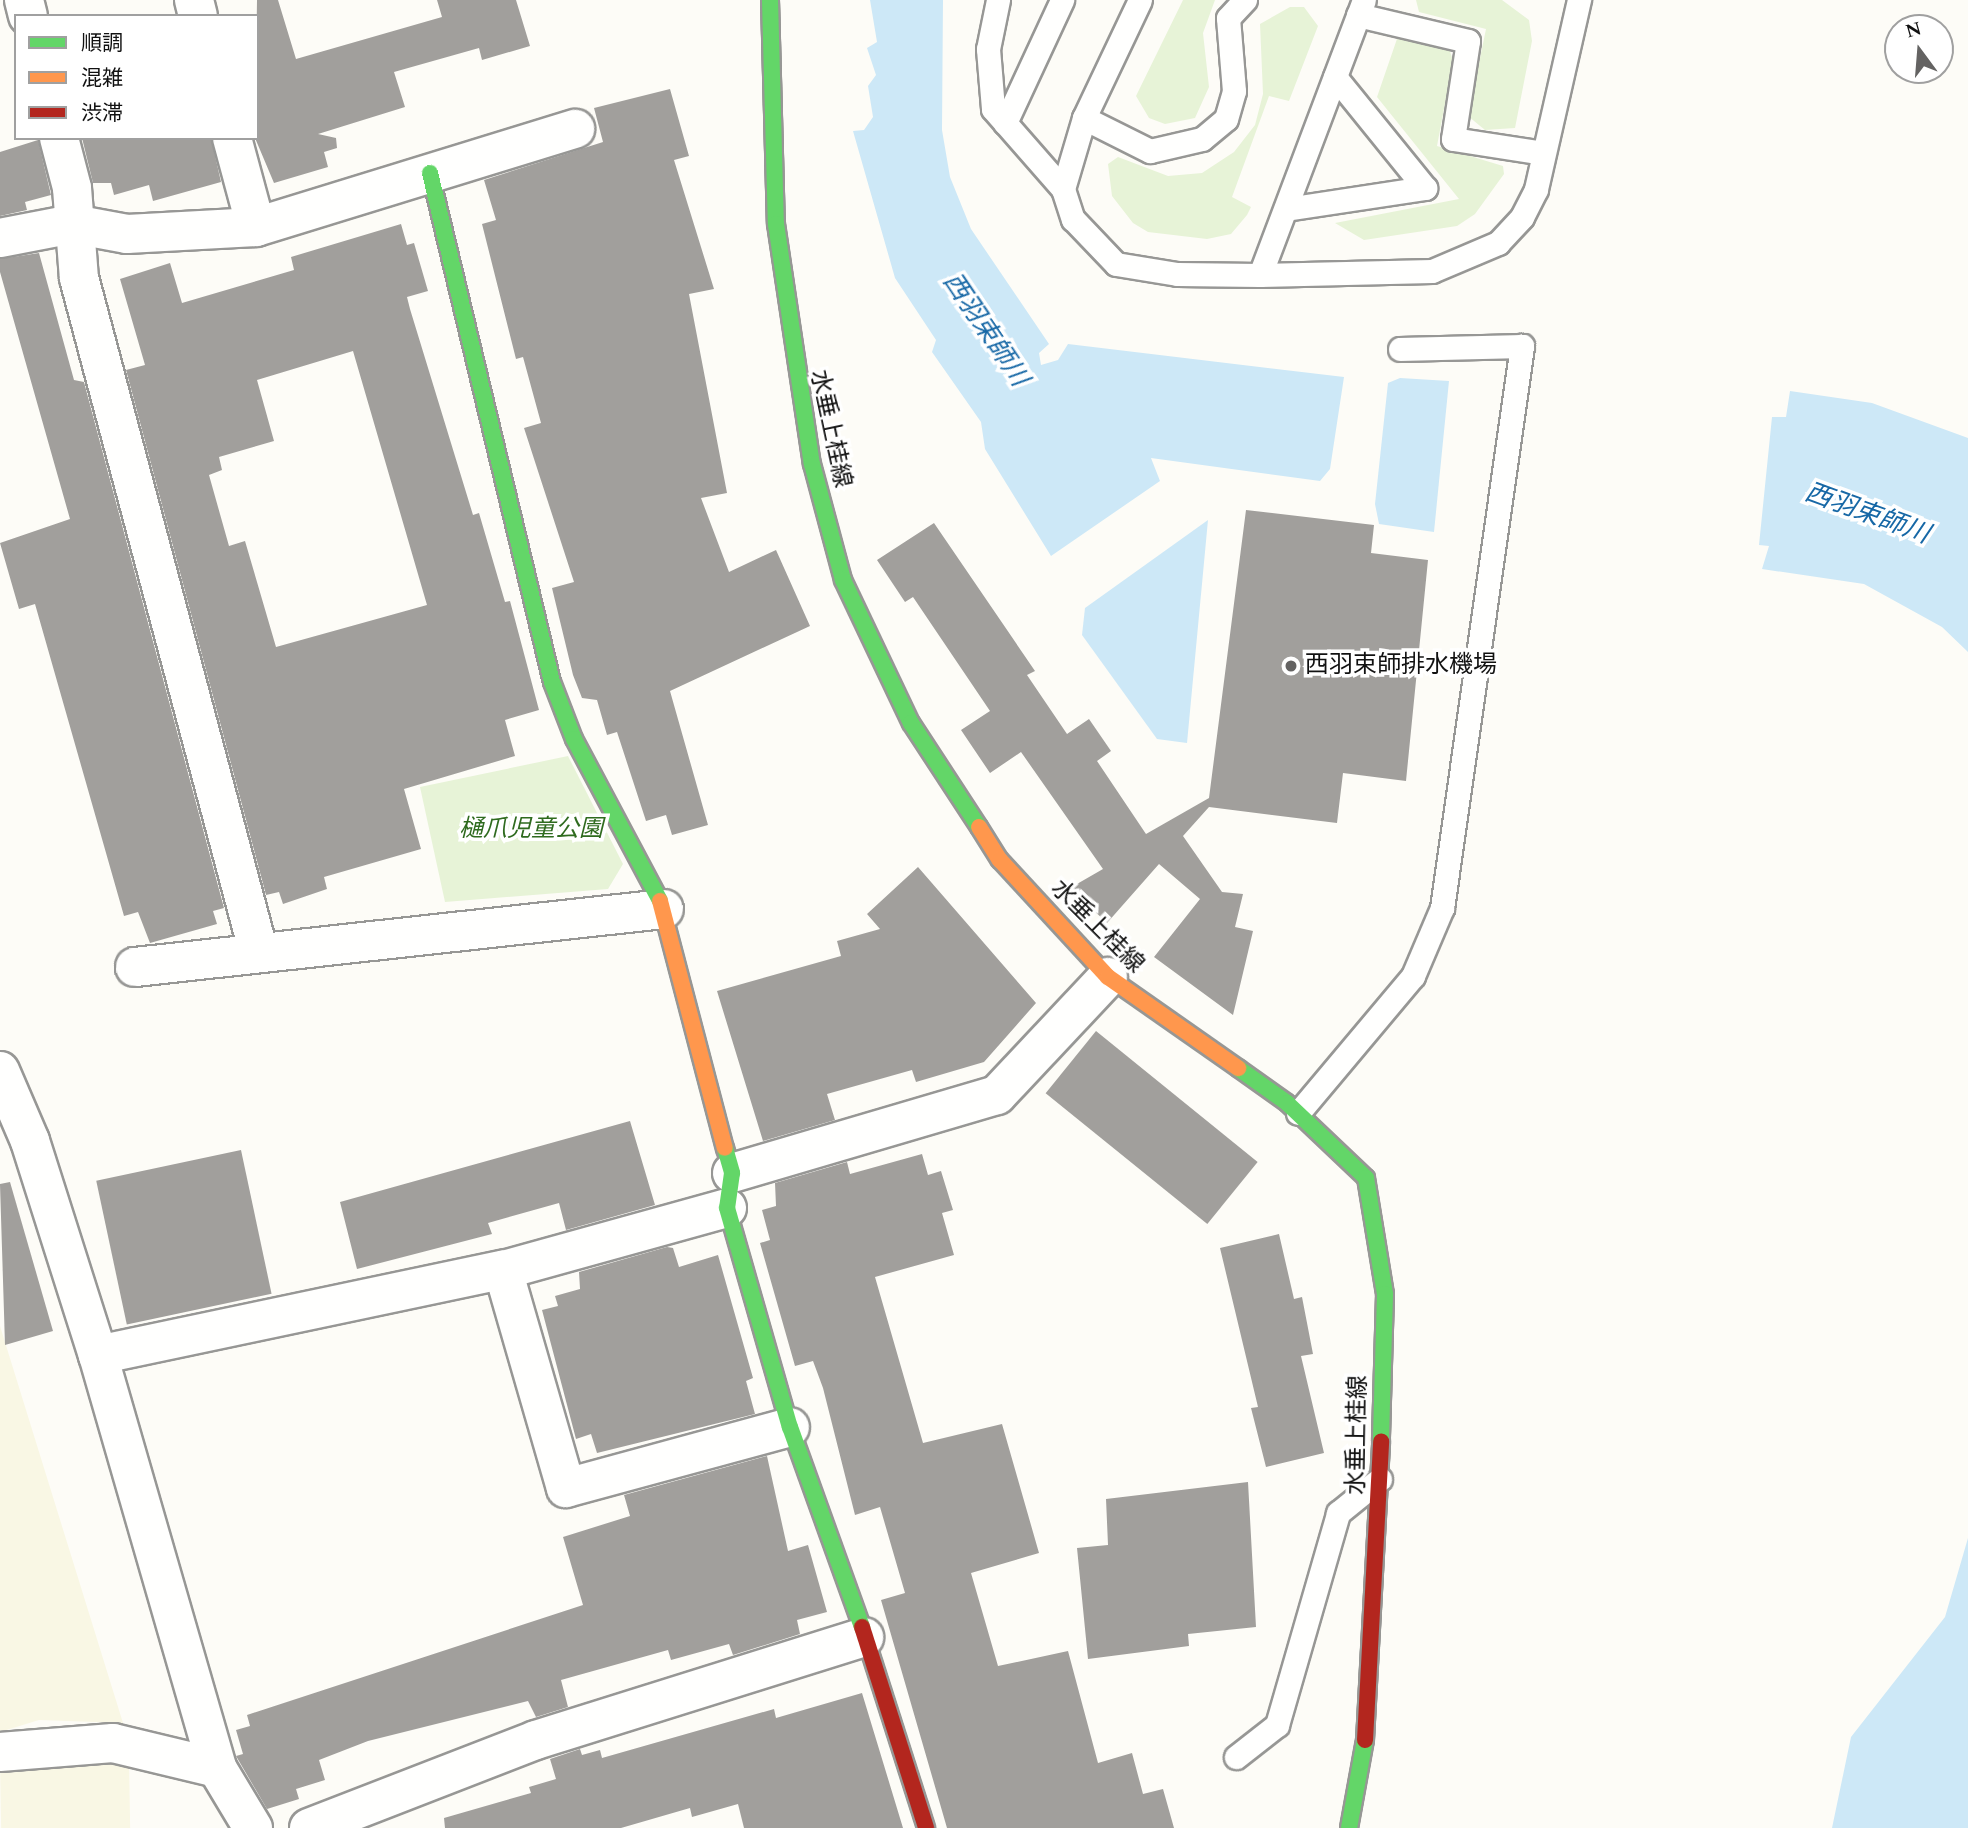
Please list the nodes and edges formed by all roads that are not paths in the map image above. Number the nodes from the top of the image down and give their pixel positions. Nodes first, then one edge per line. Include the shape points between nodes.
1 (770, 0) edge
2 (998, 0) edge
3 (1062, 0) edge
4 (1140, 0) edge
5 (1245, 0) edge
6 (1579, 0) edge
7 (1360, 5) edge
8 (1335, 77) junction
9 (1084, 118) junction
10 (1005, 123) junction
11 (575, 129) dead end
12 (59, 140) edge
13 (233, 140) edge
14 (1543, 153) junction
15 (430, 173) junction
16 (1063, 189) junction
17 (1286, 209) junction
18 (72, 224) junction
19 (256, 227) junction
20 (0, 238) edge
21 (1260, 275) junction
22 (1400, 349) dead end
23 (664, 909) junction
24 (258, 950) junction
25 (135, 967) dead end
26 (1108, 977) junction
27 (0, 1070) edge
28 (1298, 1113) junction
29 (729, 1190) junction
30 (503, 1270) junction
31 (98, 1355) junction
32 (790, 1427) junction
33 (1380, 1479) junction
34 (864, 1637) junction
35 (0, 1752) edge
36 (1236, 1757) dead end
37 (218, 1768) junction
38 (253, 1828) edge
39 (309, 1828) edge
40 (926, 1828) edge
41 (1349, 1828) edge

1 - 26 main road, 水垂上桂線 via 776,224 792,357 844,580 911,723 1000,860
2 - 10 lane via 988,49 993,109
3 - 10 lane
4 - 9 lane
5 - 9 lane via 1228,18 1234,91 1226,118 1202,139 1150,150
6 - 14 lane
7 - 8 lane
7 - 14 lane via 1468,41 1453,139
8 - 17 lane
8 - 17 lane via 1425,188
9 - 16 lane
10 - 16 lane
11 - 15 street
12 - 18 street
13 - 19 street
14 - 21 lane via 1522,217 1498,243 1462,261 1432,271
15 - 19 street
15 - 23 main road via 552,682 574,738
16 - 21 lane via 1073,219 1116,264 1177,274
17 - 21 lane
18 - 19 street via 127,234
18 - 20 street
18 - 24 street via 79,278
22 - 28 lane via 1522,346 1442,908 1413,976
23 - 24 street
23 - 29 main road
24 - 25 street
26 - 28 main road, 水垂上桂線
26 - 29 street via 997,1095
27 - 31 street via 30,1141
28 - 33 main road, 水垂上桂線 via 1366,1178 1377,1217 1385,1294
29 - 30 street
29 - 32 main road
30 - 31 street
30 - 32 street via 566,1488
31 - 37 street
32 - 34 main road
33 - 36 lane via 1338,1513 1277,1725
33 - 41 main road, 水垂上桂線 via 1363,1763
34 - 39 street via 537,1740
34 - 40 main road
35 - 37 street via 113,1743
37 - 38 street

